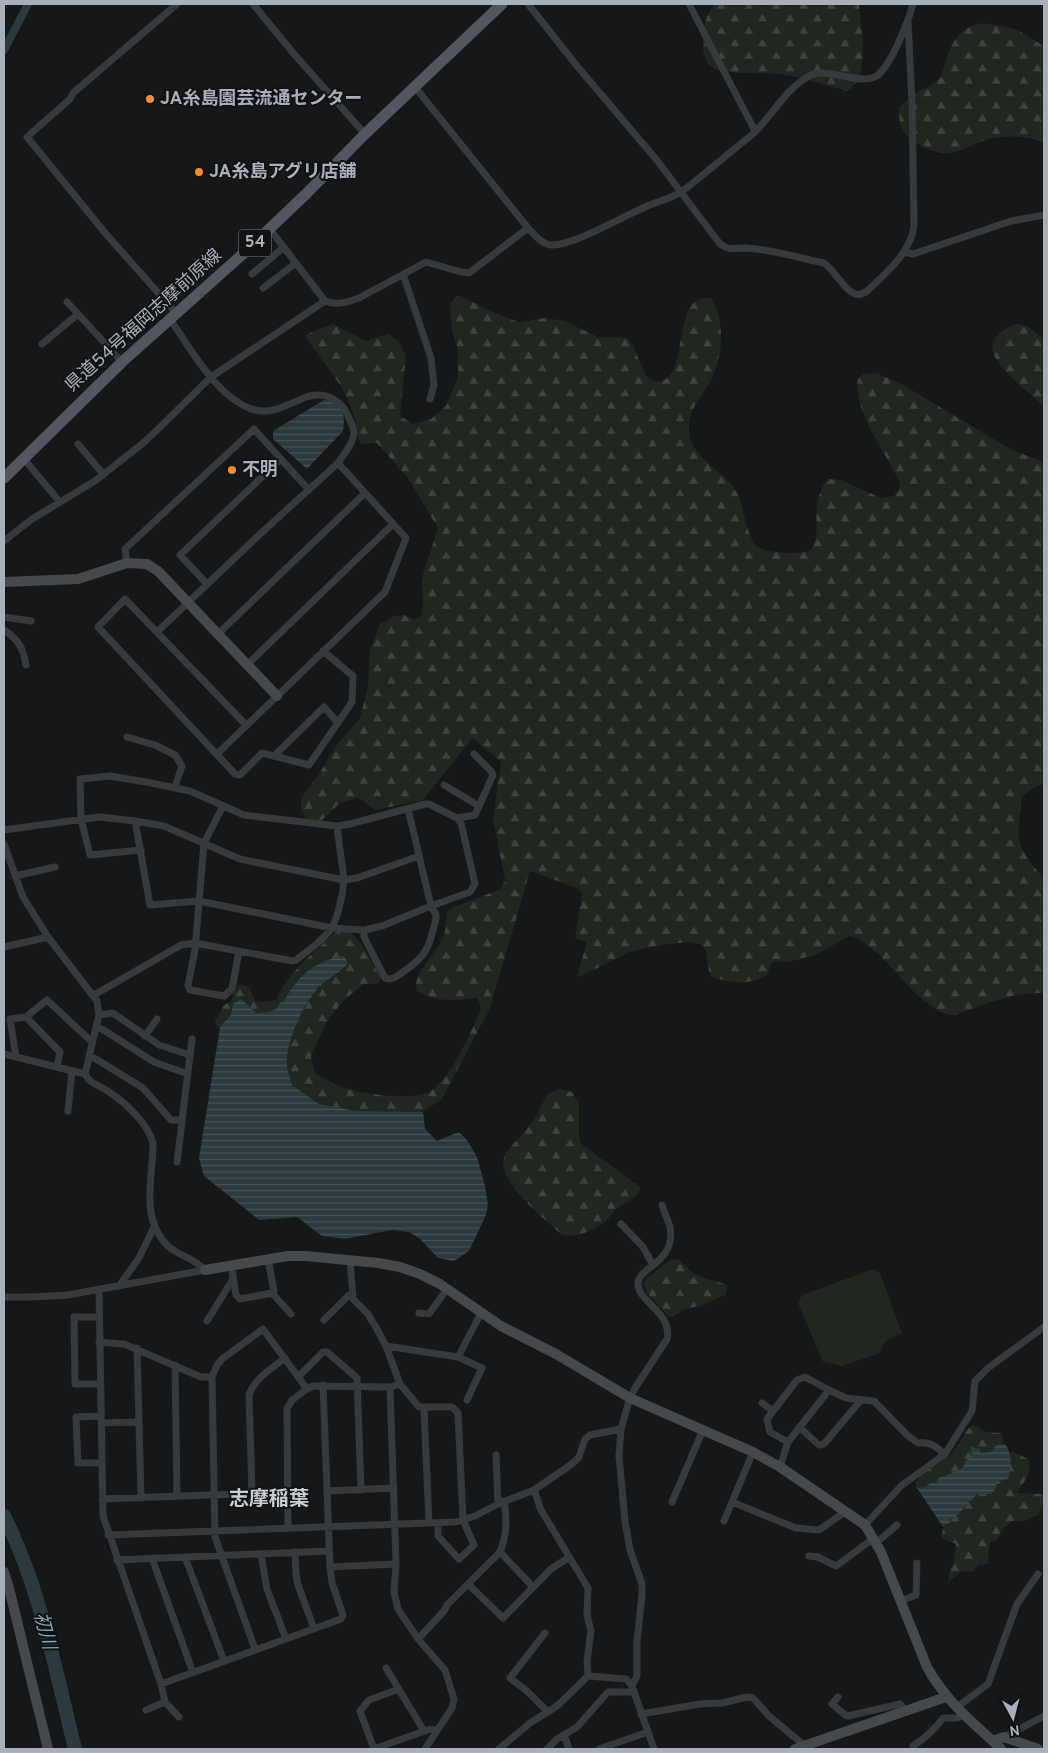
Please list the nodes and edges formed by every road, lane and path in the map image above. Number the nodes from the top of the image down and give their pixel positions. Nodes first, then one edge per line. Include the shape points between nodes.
1 (177, 4) edge
2 (253, 4) edge
3 (502, 4) edge
4 (528, 4) edge
5 (689, 4) edge
6 (913, 4) edge
7 (908, 22) junction
8 (415, 87) junction
9 (756, 132) junction
10 (364, 134) junction
11 (680, 193) junction
12 (1044, 215) edge
13 (269, 228) junction
14 (528, 228) junction
15 (284, 247) junction
16 (905, 252) junction
17 (296, 263) junction
18 (252, 274) dead end
19 (403, 274) junction
20 (264, 288) dead end
21 (325, 301) junction
22 (67, 302) dead end
23 (78, 314) junction
24 (173, 316) junction
25 (42, 344) dead end
26 (122, 362) junction
27 (211, 377) junction
28 (430, 399) dead end
29 (78, 444) dead end
30 (24, 459) junction
31 (281, 459) junction
32 (338, 463) junction
33 (103, 474) junction
34 (4, 478) edge
35 (309, 490) junction
36 (365, 493) junction
37 (59, 501) junction
38 (393, 524) junction
39 (4, 541) edge
40 (127, 563) junction
41 (4, 582) edge
42 (207, 584) junction
43 (188, 602) junction
44 (4, 617) edge
45 (31, 620) dead end
46 (4, 630) edge
47 (157, 632) junction
48 (218, 634) junction
49 (323, 651) junction
50 (247, 665) junction
51 (26, 666) dead end
52 (276, 696) junction
53 (338, 723) junction
54 (246, 726) junction
55 (127, 737) dead end
56 (217, 754) junction
57 (474, 754) dead end
58 (274, 756) junction
59 (444, 785) dead end
60 (175, 787) junction
61 (223, 806) junction
62 (479, 806) junction
63 (408, 809) junction
64 (457, 818) junction
65 (82, 819) junction
66 (136, 821) junction
67 (336, 826) junction
68 (4, 830) edge
69 (204, 843) junction
70 (4, 844) edge
71 (141, 850) junction
72 (419, 856) junction
73 (54, 867) dead end
74 (15, 876) junction
75 (344, 880) junction
76 (199, 901) junction
77 (431, 906) junction
78 (332, 928) junction
79 (364, 930) junction
80 (48, 937) junction
81 (195, 943) junction
82 (4, 947) edge
83 (239, 950) junction
84 (94, 995) junction
85 (99, 1015) junction
86 (26, 1017) junction
87 (157, 1019) dead end
88 (96, 1027) junction
89 (145, 1036) junction
90 (192, 1039) dead end
91 (92, 1042) junction
92 (4, 1054) edge
93 (190, 1055) junction
94 (16, 1056) junction
95 (89, 1056) junction
96 (57, 1067) junction
97 (72, 1070) junction
98 (85, 1074) junction
99 (188, 1074) junction
100 (68, 1111) dead end
101 (182, 1120) junction
102 (177, 1162) dead end
103 (662, 1205) dead end
104 (620, 1224) dead end
105 (154, 1227) junction
106 (268, 1259) junction
107 (350, 1260) junction
108 (231, 1265) junction
109 (654, 1265) junction
110 (205, 1270) junction
111 (233, 1279) junction
112 (119, 1286) junction
113 (447, 1289) junction
114 (100, 1290) junction
115 (272, 1293) junction
116 (352, 1294) junction
117 (4, 1297) edge
118 (419, 1313) dead end
119 (482, 1313) junction
120 (291, 1314) dead end
121 (99, 1317) junction
122 (324, 1320) dead end
123 (207, 1321) dead end
124 (1044, 1327) edge
125 (100, 1342) junction
126 (386, 1346) junction
127 (137, 1348) junction
128 (458, 1357) junction
129 (285, 1358) junction
130 (175, 1365) junction
131 (298, 1376) junction
132 (212, 1377) junction
133 (100, 1384) junction
134 (400, 1384) junction
135 (323, 1385) junction
136 (356, 1386) junction
137 (390, 1387) junction
138 (308, 1388) junction
139 (830, 1390) junction
140 (630, 1398) junction
141 (467, 1400) dead end
142 (862, 1400) junction
143 (762, 1402) dead end
144 (424, 1408) junction
145 (772, 1411) junction
146 (101, 1420) junction
147 (138, 1422) junction
148 (799, 1427) junction
149 (621, 1430) junction
150 (703, 1430) junction
151 (788, 1442) junction
152 (753, 1452) junction
153 (945, 1454) junction
154 (496, 1455) dead end
155 (101, 1463) junction
156 (780, 1467) junction
157 (394, 1488) junction
158 (361, 1490) junction
159 (534, 1490) junction
160 (327, 1491) junction
161 (287, 1492) junction
162 (252, 1494) junction
163 (214, 1495) junction
164 (177, 1496) junction
165 (141, 1498) junction
166 (102, 1500) junction
167 (501, 1502) junction
168 (672, 1502) dead end
169 (732, 1502) junction
170 (845, 1512) junction
171 (463, 1520) junction
172 (724, 1521) dead end
173 (438, 1522) junction
174 (429, 1523) junction
175 (395, 1524) junction
176 (865, 1525) junction
177 (897, 1525) dead end
178 (329, 1527) junction
179 (288, 1528) junction
180 (214, 1531) junction
181 (108, 1535) junction
182 (875, 1540) junction
183 (329, 1551) junction
184 (295, 1552) junction
185 (500, 1552) junction
186 (261, 1554) junction
187 (221, 1556) junction
188 (809, 1556) dead end
189 (186, 1557) junction
190 (152, 1558) junction
191 (568, 1558) junction
192 (118, 1560) junction
193 (917, 1563) dead end
194 (396, 1564) junction
195 (330, 1567) junction
196 (4, 1572) edge
197 (1038, 1574) dead end
198 (468, 1584) junction
199 (534, 1587) junction
200 (901, 1602) junction
201 (314, 1628) junction
202 (545, 1633) dead end
203 (286, 1639) junction
204 (418, 1639) junction
205 (255, 1649) junction
206 (224, 1661) junction
207 (386, 1668) dead end
208 (192, 1673) junction
209 (588, 1676) junction
210 (161, 1684) junction
211 (633, 1689) junction
212 (399, 1690) junction
213 (946, 1697) junction
214 (838, 1698) dead end
215 (166, 1702) junction
216 (148, 1709) dead end
217 (906, 1711) junction
218 (548, 1712) junction
219 (961, 1712) junction
220 (641, 1714) junction
221 (1044, 1716) edge
222 (179, 1717) dead end
223 (424, 1731) junction
224 (437, 1731) junction
225 (648, 1732) junction
226 (564, 1735) junction
227 (1004, 1737) junction
228 (993, 1741) junction
229 (913, 1746) dead end
230 (800, 1748) edge
231 (48, 1749) edge
232 (374, 1749) edge
233 (425, 1749) edge
234 (499, 1749) edge
235 (547, 1749) edge
236 (569, 1749) edge
237 (599, 1749) edge
238 (654, 1749) edge
239 (1001, 1749) edge
240 (1038, 1749) edge

1 - 24 street via 27,137
2 - 10 street
3 - 8 main road, 県道54号福岡志摩前原線 / 54
4 - 11 street
5 - 9 street
6 - 7 street
7 - 9 street via 878,74 866,78 820,73 810,76 780,101
7 - 16 street via 914,228
8 - 10 main road, 県道54号福岡志摩前原線 / 54
8 - 14 street
9 - 11 street
10 - 13 main road, 県道54号福岡志摩前原線 / 54
11 - 14 street via 558,245 541,241
11 - 16 street via 725,248 758,249 824,263 852,293 859,295 866,292
12 - 16 street via 1011,221 914,254
13 - 15 street
13 - 24 main road, 県道54号福岡志摩前原線 / 54
14 - 19 street via 469,273 426,262
15 - 17 street
15 - 18 street
17 - 20 street
17 - 21 street
19 - 21 street via 349,302 335,304
19 - 28 street via 431,358 434,385
21 - 27 street
22 - 23 street
23 - 25 street
23 - 26 street
24 - 26 main road, 県道54号福岡志摩前原線 / 54
24 - 27 street
26 - 30 main road, 県道54号福岡志摩前原線 / 54
27 - 32 street via 234,400 256,410 280,409 310,396 327,396 341,403 354,432
27 - 33 street via 156,432
29 - 33 street
30 - 34 main road, 県道54号福岡志摩前原線 / 54
30 - 37 street
31 - 35 street
31 - 40 street via 254,429 125,549
31 - 42 street via 180,555
32 - 35 street
32 - 36 street
33 - 37 street
35 - 42 street
36 - 38 street
36 - 48 street
37 - 39 street
38 - 49 street via 406,538 385,592
38 - 50 street
40 - 41 street via 78,579
40 - 43 street via 147,564 158,571
42 - 43 street
43 - 47 street
43 - 48 street
44 - 45 street
46 - 51 street via 22,646
47 - 54 street
47 - 56 street via 125,599 98,627
48 - 50 street
49 - 52 street
49 - 53 street via 353,676 352,702
50 - 52 street
52 - 54 street
53 - 58 street via 309,765
53 - 58 street via 324,707
54 - 56 street
55 - 60 street via 175,755 182,766
56 - 58 street via 240,776 262,753
57 - 62 street via 493,776
59 - 62 street
60 - 61 street
60 - 65 street via 110,776 80,778
61 - 67 street via 252,816
61 - 69 street
62 - 64 street via 475,814
63 - 64 street via 429,804
63 - 67 street
63 - 72 street
64 - 77 street via 475,884 470,892
65 - 66 street via 99,817
65 - 68 street
65 - 71 street via 90,855
66 - 69 street via 164,826
66 - 71 street
67 - 75 street
69 - 75 street via 228,856
69 - 76 street
70 - 74 street
71 - 76 street via 150,905
72 - 75 street
72 - 77 street
73 - 74 street
74 - 80 street
75 - 78 street
76 - 78 street
76 - 81 street
77 - 79 street
77 - 79 street via 436,919 425,954 394,979 386,978 364,937
78 - 79 street
78 - 83 street via 293,961
80 - 82 street
80 - 84 street
81 - 83 street
81 - 83 street via 188,985 190,990 215,995 224,996 232,989
81 - 84 street via 176,947
84 - 85 street
85 - 88 street
85 - 89 street via 113,1013
86 - 91 street via 47,1000
86 - 94 street via 10,1019
86 - 96 street via 60,1052
87 - 89 street
88 - 91 street
88 - 99 street via 154,1062
89 - 93 street via 159,1045
90 - 93 street
91 - 95 street
92 - 94 street
93 - 99 street
94 - 96 street
95 - 98 street
95 - 101 street via 143,1088 171,1120
96 - 97 street
97 - 98 street
97 - 100 street
98 - 105 street via 89,1082 117,1097 151,1135 149,1209
99 - 101 street
101 - 102 street
103 - 109 street via 670,1236 667,1252
104 - 109 street via 643,1247
105 - 110 street via 169,1246
105 - 112 street via 139,1258
106 - 107 street via 306,1256
106 - 108 street
106 - 115 street
107 - 113 street via 400,1267
107 - 116 street
108 - 110 street
108 - 111 street
109 - 140 street via 642,1273 639,1290 660,1314 668,1332 667,1339
110 - 112 street
111 - 115 street via 240,1299
111 - 123 street
112 - 114 street
113 - 118 street via 429,1314
113 - 119 street
114 - 117 street via 49,1297
114 - 121 street
115 - 120 street
116 - 122 street
116 - 126 street
119 - 128 street
119 - 140 street
121 - 125 street
121 - 133 street via 74,1316 76,1384
124 - 153 street via 975,1381 972,1411
125 - 127 street
125 - 133 street
126 - 128 street
126 - 134 street
127 - 130 street
127 - 147 street
128 - 141 street via 482,1368
129 - 131 street
129 - 132 street via 262,1329 222,1359
129 - 162 street via 257,1380 249,1395
130 - 132 street via 201,1377
130 - 164 street
131 - 136 street via 323,1352 327,1352 357,1378
131 - 138 street
132 - 163 street
133 - 146 street
134 - 137 street
134 - 144 street via 415,1405
135 - 136 street
135 - 138 street
135 - 160 street
136 - 137 street
136 - 158 street
137 - 157 street
138 - 161 street via 286,1409
139 - 142 street via 846,1398
139 - 145 street via 805,1377 797,1380
139 - 148 street
140 - 149 street
140 - 150 street
142 - 148 street via 824,1444 819,1445
142 - 153 street via 874,1401 918,1443 932,1444
143 - 145 street
144 - 171 street via 452,1407 458,1413
144 - 174 street
145 - 151 street via 767,1419 770,1432
146 - 147 street
146 - 155 street
146 - 155 street via 76,1417 78,1463
147 - 165 street
148 - 151 street
149 - 159 street via 590,1435 572,1464
149 - 211 street via 619,1456 626,1521 630,1550 642,1584 637,1676
150 - 152 street
150 - 168 street
151 - 156 street
152 - 156 street
152 - 169 street
153 - 176 street via 901,1486
154 - 167 street
155 - 166 street
156 - 170 street
157 - 158 street
157 - 175 street
158 - 160 street
159 - 167 street
159 - 191 street via 541,1510
160 - 178 street
161 - 162 street
161 - 179 street
162 - 163 street
163 - 164 street
163 - 180 street
164 - 165 street
165 - 166 street
166 - 181 street
167 - 171 street
167 - 185 street via 507,1528
169 - 170 street via 796,1528 819,1530
169 - 172 street
170 - 176 street
171 - 173 street
171 - 173 street via 474,1545 459,1559 438,1536
173 - 174 street
174 - 175 street
175 - 178 street
175 - 194 street
176 - 182 street
177 - 182 street
178 - 179 street
178 - 183 street
179 - 180 street
180 - 181 street
180 - 187 street
181 - 192 street
182 - 188 street via 836,1566
182 - 200 street
183 - 184 street
183 - 195 street
184 - 186 street
184 - 201 street via 298,1585
185 - 198 street
185 - 199 street
186 - 187 street
186 - 203 street via 267,1589
187 - 189 street
187 - 205 street
189 - 190 street
189 - 206 street
190 - 192 street
190 - 208 street
191 - 199 street via 551,1569
191 - 209 street via 588,1588 587,1615 591,1631
192 - 210 street
193 - 200 street via 916,1596
194 - 195 street
194 - 204 street via 394,1592 398,1609
195 - 201 street via 343,1615 341,1619
196 - 231 street
197 - 219 street via 1017,1604 988,1684
198 - 199 street via 502,1618
198 - 204 street
200 - 213 street via 927,1668
201 - 203 street
202 - 218 street via 510,1678
203 - 205 street
204 - 224 street via 446,1670 454,1699
205 - 206 street
206 - 208 street
207 - 212 street
208 - 210 street
209 - 211 street via 626,1679
209 - 218 street
210 - 215 street
211 - 220 street
211 - 226 street via 608,1692 577,1728
212 - 223 street
212 - 232 street via 369,1700 360,1711
213 - 217 street
213 - 219 street
214 - 217 street via 832,1704 848,1716 900,1704
215 - 216 street
215 - 222 street
217 - 230 street
218 - 234 street
219 - 228 street
219 - 229 street via 957,1718 943,1718
220 - 225 street
220 - 230 street via 752,1698
221 - 227 street
223 - 224 street
223 - 232 street
224 - 233 street
225 - 237 street
225 - 238 street
226 - 235 street
226 - 236 street
227 - 228 street
227 - 240 street
228 - 239 street

